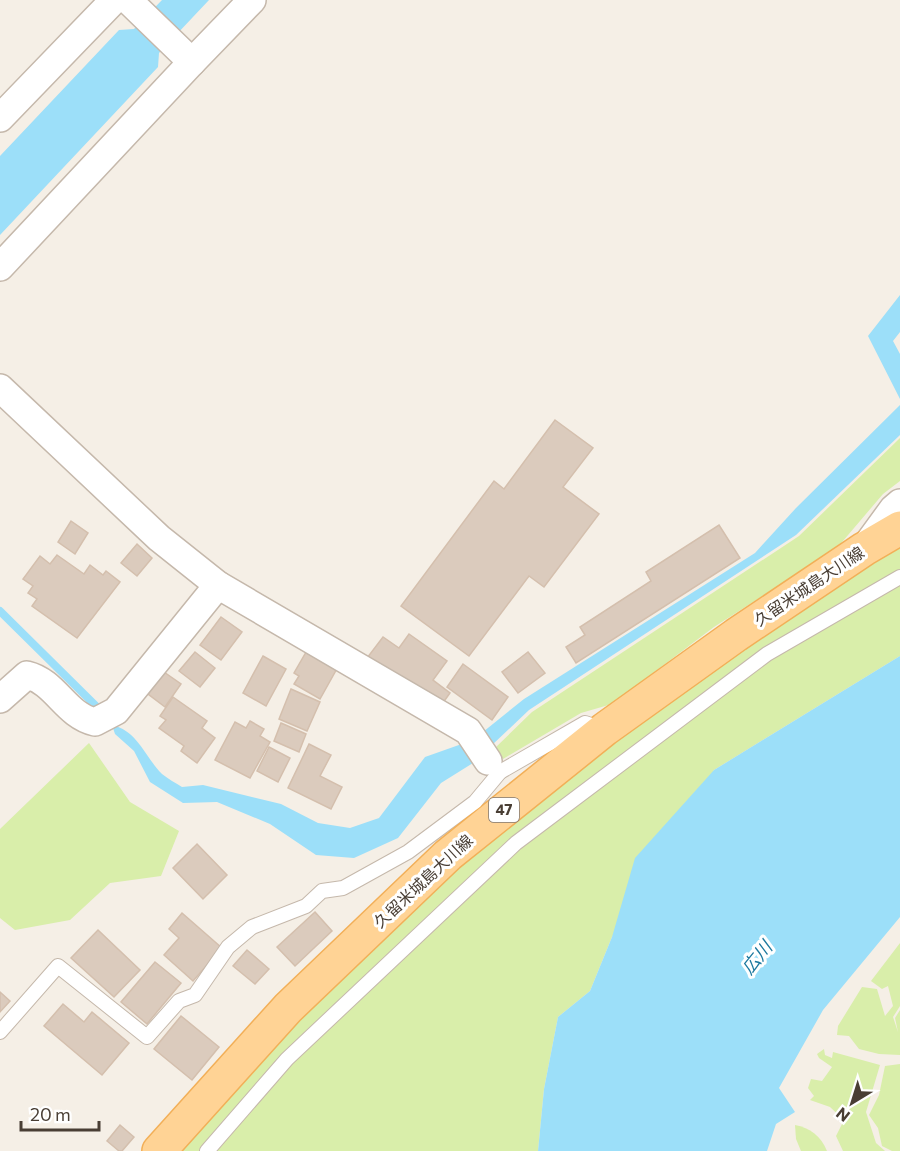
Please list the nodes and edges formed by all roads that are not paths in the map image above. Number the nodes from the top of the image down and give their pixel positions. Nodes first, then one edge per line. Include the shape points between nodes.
1 (114, 0) edge
2 (252, 0) edge
3 (134, 6) edge
4 (184, 55) junction
5 (0, 118) edge
6 (0, 267) edge
7 (0, 388) edge
8 (900, 503) edge
9 (900, 528) edge
10 (864, 549) junction
11 (900, 577) edge
12 (218, 585) junction
13 (0, 699) edge
14 (604, 729) junction
15 (494, 766) junction
16 (0, 1032) edge
17 (159, 1151) edge
18 (207, 1151) edge

1 - 5 street
2 - 4 street
3 - 4 street
4 - 6 street
7 - 12 street via 159,538
8 - 10 street
9 - 10 main road, 久留米城島大川線 / 47
10 - 14 main road, 久留米城島大川線 / 47
11 - 18 lane via 767,654 516,843 287,1059
12 - 13 street via 116,711 106,717 95,722 82,719 39,678 27,675
12 - 15 street via 468,731
14 - 15 lane via 585,723
14 - 17 main road, 久留米城島大川線 / 47 via 448,855 288,1008
15 - 16 lane via 475,802 408,852 343,888 322,891 306,906 252,927 228,947 195,995 179,1001 147,1037 58,966

